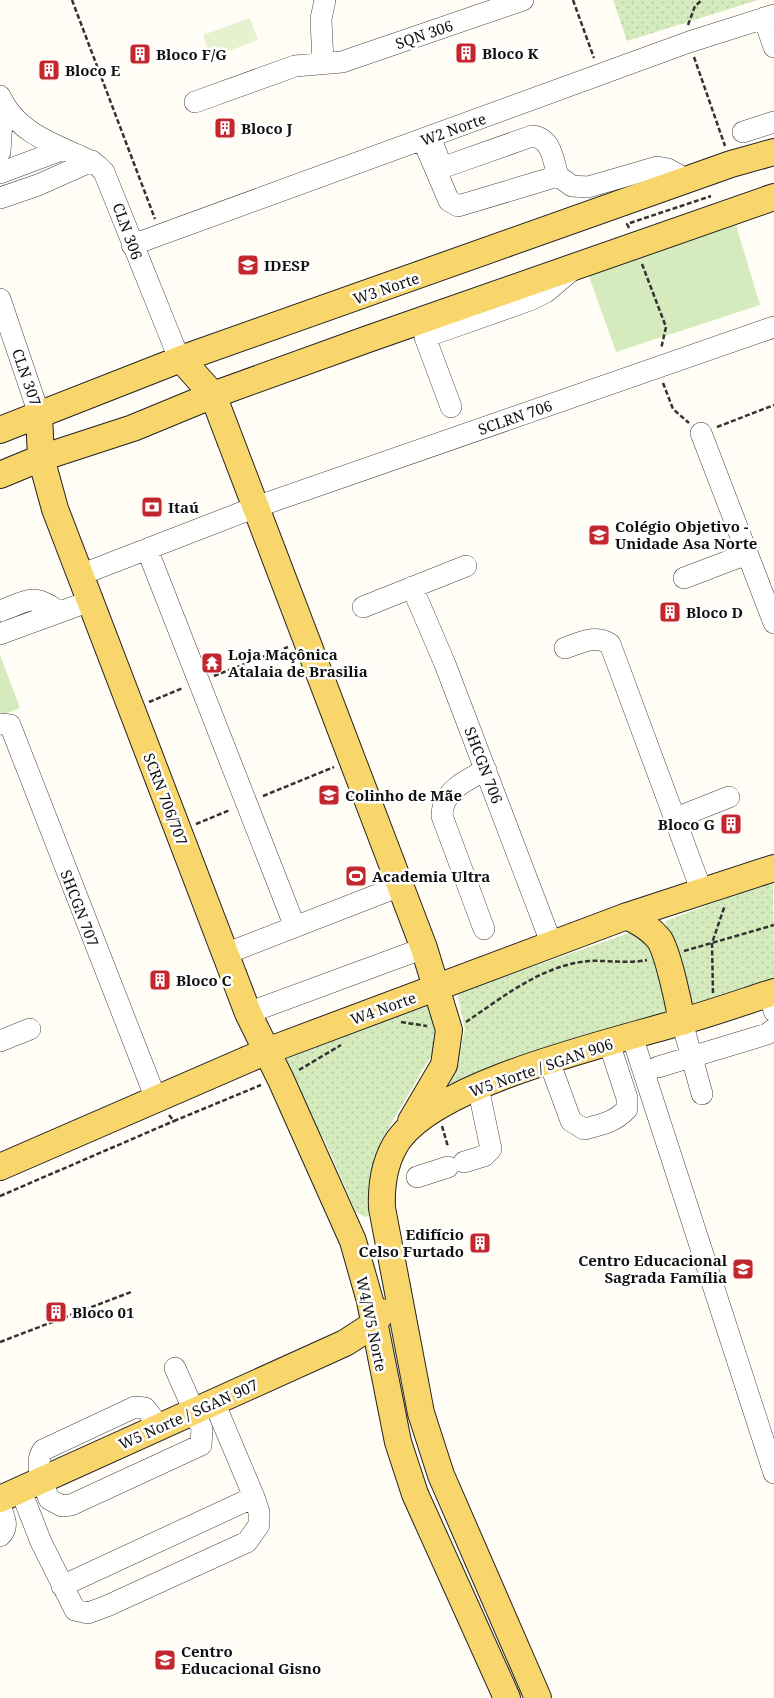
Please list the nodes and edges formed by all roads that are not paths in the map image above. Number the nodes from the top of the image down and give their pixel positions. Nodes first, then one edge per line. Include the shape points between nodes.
1 (325, 0) edge
2 (523, 0) edge
3 (769, 17) edge
4 (774, 47) edge
5 (323, 63) junction
6 (2, 100) edge
7 (195, 102) dead end
8 (774, 122) edge
9 (743, 132) dead end
10 (427, 139) junction
11 (64, 149) junction
12 (0, 152) edge
13 (774, 152) edge
14 (92, 162) junction
15 (0, 173) edge
16 (558, 176) junction
17 (687, 180) junction
18 (0, 198) edge
19 (773, 198) edge
20 (132, 244) junction
21 (576, 266) junction
22 (397, 284) junction
23 (0, 299) edge
24 (774, 327) edge
25 (368, 339) junction
26 (181, 359) junction
27 (213, 395) junction
28 (451, 407) dead end
29 (40, 414) junction
30 (0, 430) edge
31 (701, 434) road end
32 (41, 458) junction
33 (0, 475) edge
34 (256, 507) junction
35 (147, 549) junction
36 (747, 554) junction
37 (466, 566) dead end
38 (80, 574) junction
39 (684, 578) dead end
40 (412, 587) junction
41 (90, 600) junction
42 (363, 607) dead end
43 (0, 611) edge
44 (59, 612) junction
45 (774, 623) edge
46 (0, 634) edge
47 (565, 648) dead end
48 (0, 724) edge
49 (486, 770) junction
50 (728, 797) dead end
51 (676, 818) junction
52 (774, 868) edge
53 (400, 886) junction
54 (702, 892) junction
55 (627, 916) junction
56 (295, 927) junction
57 (484, 929) dead end
58 (552, 945) junction
59 (424, 948) junction
60 (225, 954) junction
61 (437, 988) junction
62 (773, 999) edge
63 (248, 1013) junction
64 (682, 1022) junction
65 (30, 1029) dead end
66 (774, 1029) edge
67 (621, 1040) junction
68 (0, 1041) edge
69 (267, 1051) junction
70 (692, 1056) junction
71 (549, 1060) junction
72 (658, 1067) dead end
73 (478, 1087) junction
74 (702, 1094) dead end
75 (156, 1098) junction
76 (400, 1138) junction
77 (0, 1167) edge
78 (417, 1177) dead end
79 (335, 1201) junction
80 (382, 1208) junction
81 (395, 1279) junction
82 (374, 1325) junction
83 (175, 1368) dead end
84 (205, 1406) junction
85 (774, 1473) edge
86 (21, 1490) edge
87 (254, 1497) junction
88 (0, 1506) edge
89 (0, 1536) edge
90 (62, 1586) junction
91 (507, 1698) edge
92 (538, 1698) edge

1 - 5 street via 321,19
2 - 5 street, SQN 306 via 342,62
3 - 4 street
3 - 10 street, W2 Norte via 689,42
5 - 7 street, SQN 306 via 296,66
6 - 11 street, CLN 306 via 22,127
6 - 12 street
8 - 9 street
10 - 16 street via 440,165 447,166 540,136 548,142
10 - 16 street via 449,201 458,206
10 - 20 street, W2 Norte
11 - 14 street, CLN 306
11 - 15 street
13 - 17 main road, W3 Norte
14 - 18 street
14 - 20 street, CLN 306 via 104,172 112,186
16 - 17 street via 579,188 657,167 668,169
17 - 22 main road, W3 Norte
19 - 21 main road
20 - 26 street, CLN 306
21 - 25 main road
21 - 28 street via 546,292 425,337
22 - 25 main road via 351,309 353,330
22 - 26 main road, W3 Norte
23 - 29 street, CLN 307
24 - 34 street, SCLRN 706
25 - 27 main road
26 - 27 main road, CLN 306
26 - 29 main road, W3 Norte
27 - 32 main road via 133,428
27 - 34 main road
29 - 30 main road, W3 Norte
29 - 32 main road, CLN 307
31 - 36 street
32 - 33 main road
32 - 38 main road, SCRN 706/707 via 55,509
34 - 35 street
34 - 53 main road
35 - 38 street
35 - 56 street
36 - 39 street
36 - 45 street
37 - 40 street
38 - 41 main road, SCRN 706/707
40 - 42 street
40 - 49 street, SHCGN 706
41 - 44 street
41 - 60 main road, SCRN 706/707
43 - 44 street via 39,599
44 - 46 street
47 - 51 street via 596,639 610,644
48 - 75 street, SHCGN 707 via 10,725
49 - 57 street via 458,784 444,803 442,816
49 - 58 street, SHCGN 706
50 - 51 street
51 - 54 street
52 - 54 main road, W4 Norte
53 - 56 street
53 - 59 main road
54 - 55 main road, W4 Norte
55 - 58 main road, W4 Norte
55 - 64 main road via 646,926 660,941
56 - 60 street
58 - 61 main road, W4 Norte
59 - 61 main road
59 - 63 street
60 - 63 main road, W4/W5 Norte
61 - 69 main road, W4 Norte
61 - 76 main road via 449,1030 444,1065
62 - 64 main road, W5 Norte / SGAN 906
63 - 69 main road, W4/W5 Norte
64 - 67 main road, W5 Norte / SGAN 906
64 - 70 street
65 - 68 street
66 - 70 street via 767,1034
67 - 71 main road, W5 Norte / SGAN 906
67 - 71 street via 627,1109 614,1121 584,1129 571,1121
67 - 85 street
69 - 75 main road, W4 Norte
69 - 79 main road, W4/W5 Norte
70 - 72 street
70 - 74 street
71 - 73 main road, W5 Norte / SGAN 906
73 - 76 main road, W5 Norte / SGAN 906 via 450,1098
73 - 78 street via 491,1149 484,1156 453,1158
75 - 77 main road, W4 Norte
76 - 80 main road, W5 Norte / SGAN 906 via 384,1175
79 - 80 main road via 344,1210 367,1220
79 - 82 main road, W4/W5 Norte via 353,1241
80 - 81 main road, W5 Norte / SGAN 906
81 - 82 main road
81 - 92 main road, W4/W5 Norte via 421,1412 441,1475
82 - 84 main road, W5 Norte / SGAN 907 via 345,1343
82 - 91 main road, W4/W5 Norte via 398,1442 415,1494
83 - 84 street
84 - 86 main road, W5 Norte / SGAN 907
84 - 86 street via 201,1445 176,1458 71,1505 62,1506
84 - 87 street
86 - 90 street
87 - 90 street
87 - 90 street via 259,1525 247,1542 149,1588 88,1613 75,1610
88 - 89 street via 6,1527

